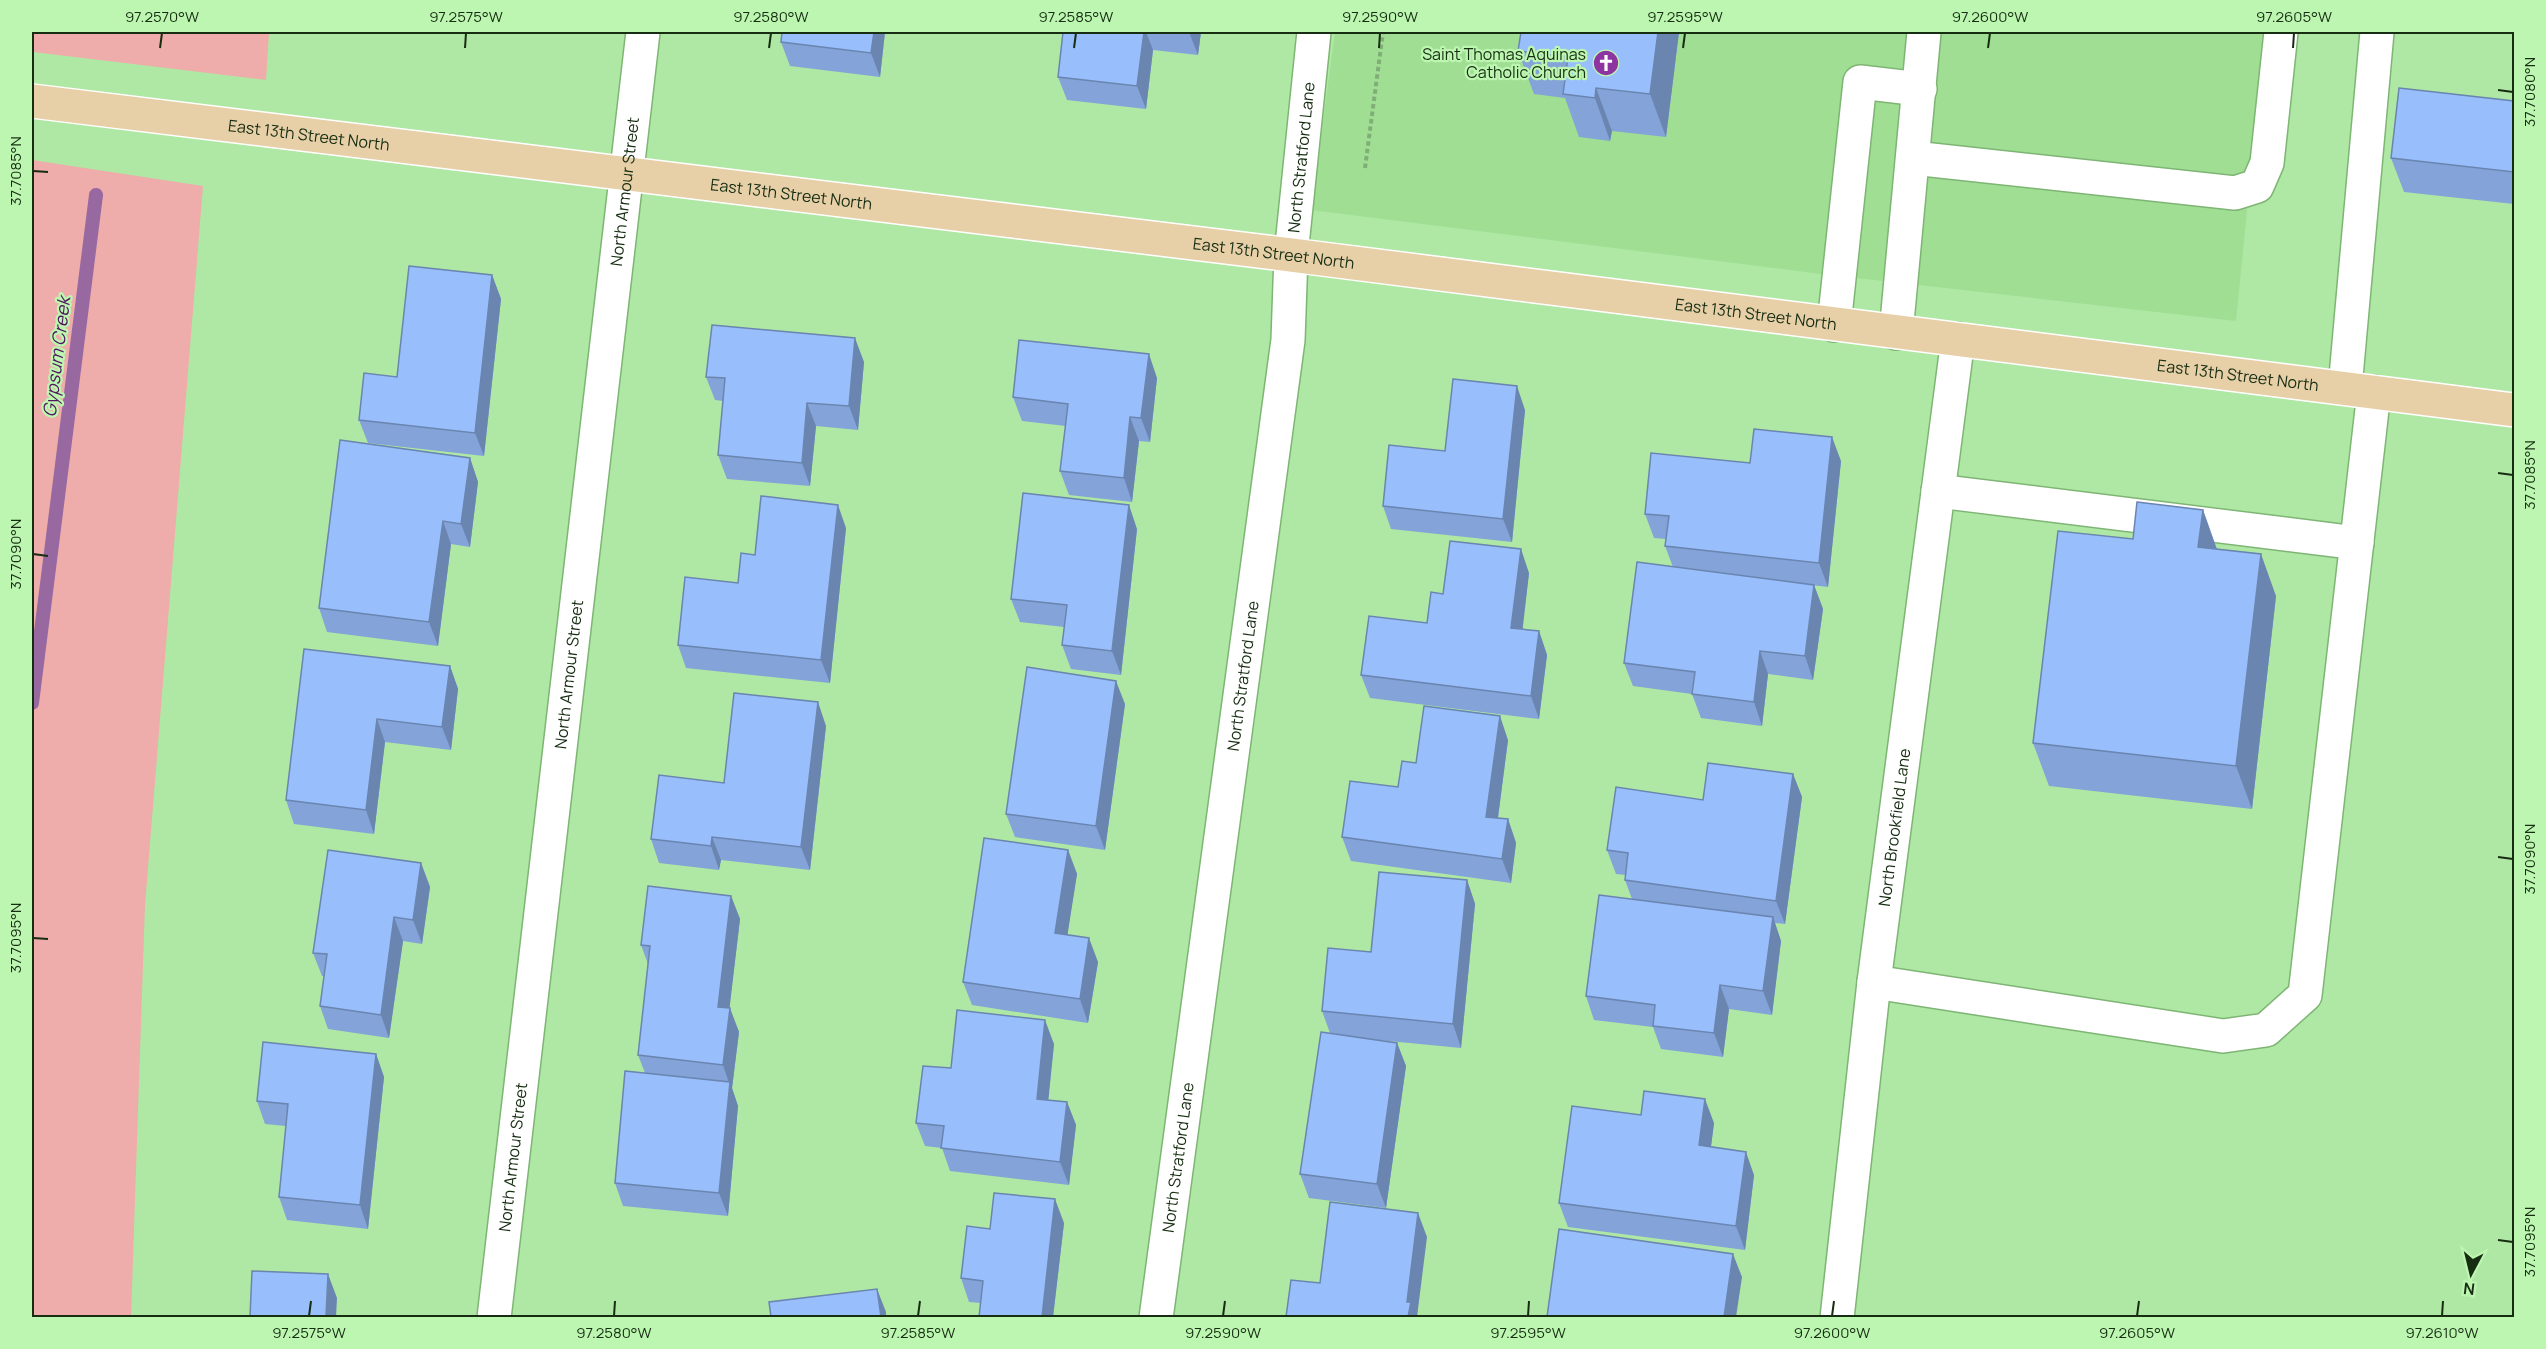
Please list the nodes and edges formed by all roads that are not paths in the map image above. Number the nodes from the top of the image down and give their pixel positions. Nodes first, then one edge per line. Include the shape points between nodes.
1 (643, 32) edge
2 (1314, 32) edge
3 (1924, 32) edge
4 (2280, 32) edge
5 (2377, 32) edge
6 (1920, 89) junction
7 (32, 101) edge
8 (1913, 158) junction
9 (625, 174) junction
10 (1291, 255) junction
11 (1834, 325) junction
12 (1896, 333) junction
13 (1958, 339) junction
14 (2359, 390) junction
15 (2514, 410) edge
16 (1938, 491) junction
17 (2357, 543) junction
18 (1874, 982) junction
19 (494, 1317) edge
20 (1156, 1317) edge
21 (1837, 1317) edge

1 - 9 street, North Armour Street
2 - 10 street, North Stratford Lane
3 - 6 street
4 - 8 street via 2267,163 2257,186 2235,193
5 - 14 street
6 - 8 street
6 - 11 street via 1860,82
7 - 9 main road, East 13th Street North
8 - 12 street
9 - 10 main road, East 13th Street North
9 - 19 street, North Armour Street
10 - 11 main road, East 13th Street North
10 - 20 street, North Stratford Lane via 1288,340
11 - 12 main road, East 13th Street North
12 - 13 main road, East 13th Street North
13 - 14 main road, East 13th Street North
13 - 16 street, North Brookfield Lane
14 - 15 main road, East 13th Street North
14 - 17 street
16 - 17 street
16 - 18 street, North Brookfield Lane
17 - 18 street via 2305,995 2266,1030 2223,1036
18 - 21 street, North Brookfield Lane

